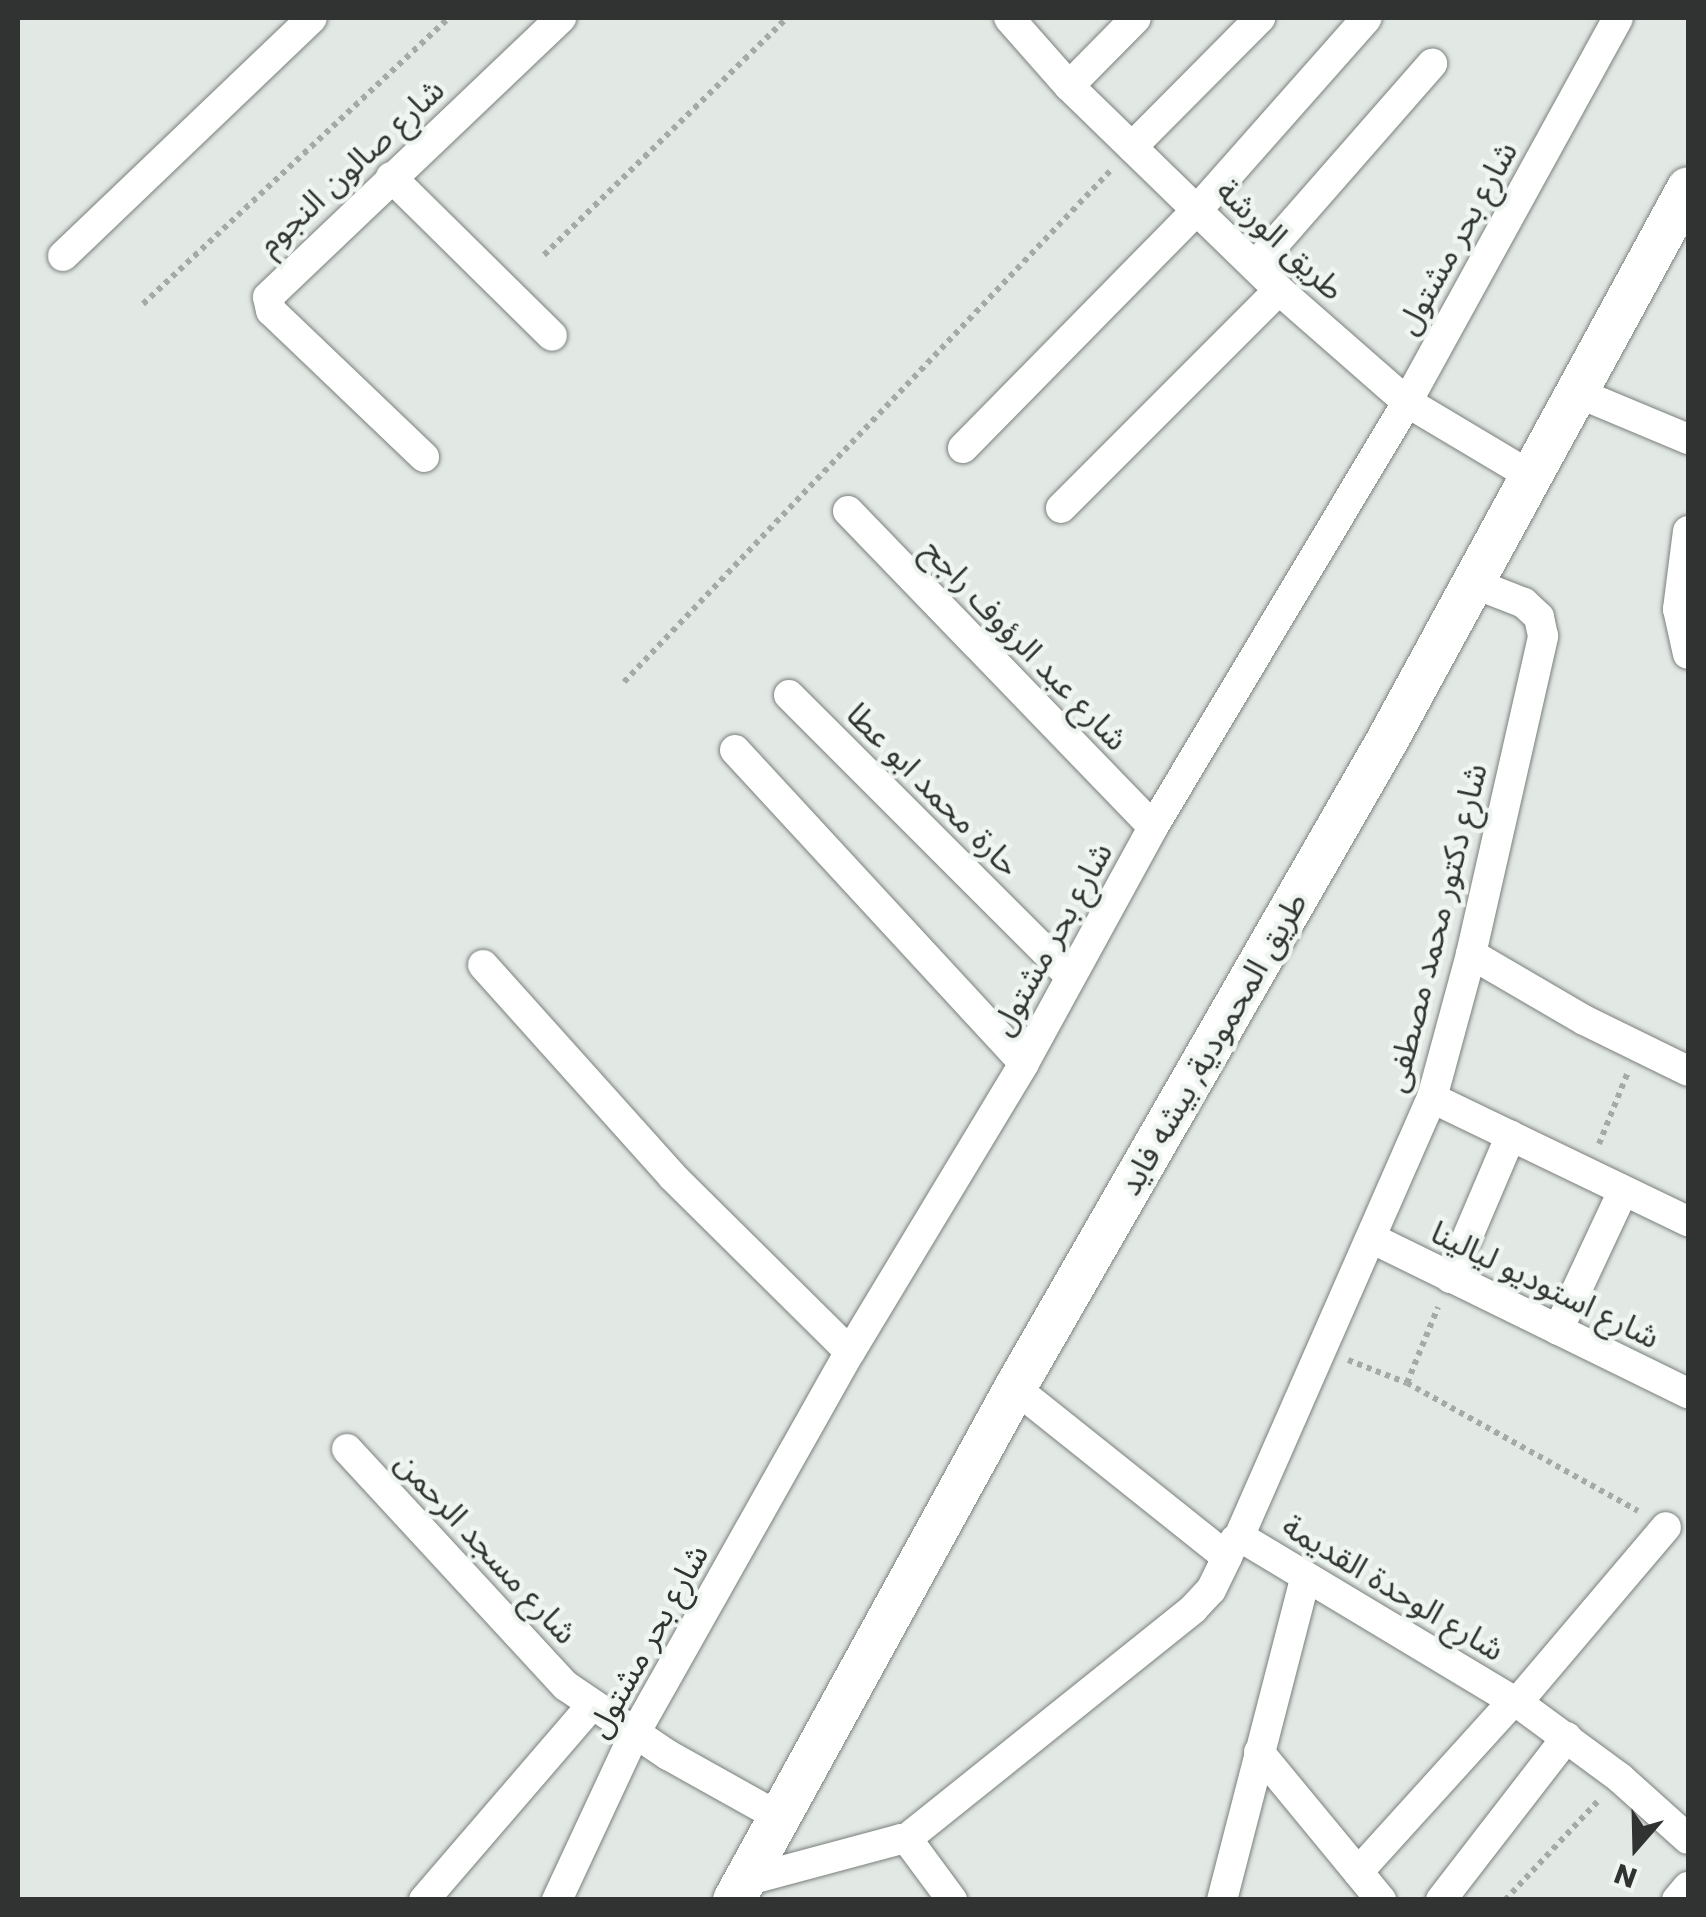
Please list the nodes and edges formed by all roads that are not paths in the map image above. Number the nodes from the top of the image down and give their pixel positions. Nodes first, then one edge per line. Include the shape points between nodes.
1 (312, 18) edge
2 (561, 18) edge
3 (1009, 18) edge
4 (1136, 18) edge
5 (1260, 18) edge
6 (1367, 18) edge
7 (1618, 18) edge
8 (1432, 64) dead end
9 (1068, 86) junction
10 (1132, 147) junction
11 (391, 177) junction
12 (1688, 188) edge
13 (1197, 210) junction
14 (63, 256) dead end
15 (1255, 266) junction
16 (1279, 290) junction
17 (552, 336) dead end
18 (1578, 393) junction
19 (1407, 402) junction
20 (1688, 439) edge
21 (964, 448) dead end
22 (424, 457) dead end
23 (1521, 470) junction
24 (1061, 508) dead end
25 (848, 511) dead end
26 (1688, 531) edge
27 (1473, 584) junction
28 (1688, 654) edge
29 (789, 695) dead end
30 (736, 750) dead end
31 (1152, 827) junction
32 (1471, 954) junction
33 (483, 964) dead end
34 (1070, 976) junction
35 (1024, 1063) junction
36 (1688, 1071) edge
37 (1432, 1098) junction
38 (1511, 1136) junction
39 (1623, 1190) junction
40 (1688, 1221) edge
41 (1371, 1238) junction
42 (1450, 1278) junction
43 (1558, 1330) junction
44 (850, 1352) junction
45 (1016, 1388) junction
46 (1688, 1394) edge
47 (347, 1449) dead end
48 (1666, 1527) road end
49 (1234, 1547) junction
50 (1305, 1578) junction
51 (1514, 1700) junction
52 (591, 1706) junction
53 (635, 1734) junction
54 (1567, 1738) junction
55 (1258, 1752) junction
56 (780, 1817) junction
57 (1688, 1839) edge
58 (905, 1840) junction
59 (1358, 1872) junction
60 (738, 1891) edge
61 (424, 1900) edge
62 (557, 1900) edge
63 (952, 1900) edge
64 (1222, 1900) edge
65 (1380, 1900) edge
66 (1441, 1900) edge

1 - 14 street
2 - 11 street, شارع صالون النجوم
3 - 9 street, طريق الورشة
4 - 9 street
5 - 10 street
6 - 13 street
7 - 19 street, شارع بحر مشتول
8 - 15 street
9 - 10 street, طريق الورشة
10 - 13 street, طريق الورشة
11 - 17 street
11 - 22 street, شارع صالون النجوم via 270,291 267,302
12 - 18 street, طريق المحمودية, بيشه فايد
13 - 15 street, طريق الورشة
13 - 21 street
15 - 16 street, طريق الورشة
16 - 19 street, طريق الورشة
16 - 24 street
18 - 20 street
18 - 23 street, طريق المحمودية, بيشه فايد
19 - 23 street, طريق الورشة
19 - 31 street, شارع بحر مشتول
23 - 27 street, طريق المحمودية, بيشه فايد
25 - 31 street, شارع عبد الرؤوف راجح
26 - 28 street via 1678,609
27 - 32 street, شارع دكتور محمد مصطفى via 1524,604 1539,618 1543,636
27 - 45 street, طريق المحمودية, بيشه فايد
29 - 34 street, حارة محمد ابو عطا
30 - 35 street
31 - 34 street, شارع بحر مشتول
32 - 36 street
32 - 37 street, شارع دكتور محمد مصطفى
33 - 44 street via 672,1176
34 - 35 street, شارع بحر مشتول
35 - 44 street, شارع بحر مشتول
37 - 38 street
37 - 41 street, شارع دكتور محمد مصطفى
38 - 39 street
38 - 42 street
39 - 40 street
39 - 43 street
41 - 42 street, شارع استوديو ليالينا
41 - 49 street, شارع دكتور محمد مصطفى
42 - 43 street, شارع استوديو ليالينا
43 - 46 street, شارع استوديو ليالينا
44 - 53 street, شارع بحر مشتول
45 - 49 street, شارع الوحدة القديمة
45 - 56 street, طريق المحمودية, بيشه فايد
47 - 52 street, شارع مسجد الرحمن
48 - 51 street, شارع الوحدة القديمة
49 - 50 street, شارع الوحدة القديمة
49 - 58 street, شارع دكتور محمد مصطفى via 1193,1610
50 - 51 street, شارع الوحدة القديمة
50 - 55 street
51 - 54 street
51 - 59 street
52 - 53 street, شارع مسجد الرحمن
52 - 61 street
53 - 56 street, شارع مسجد الرحمن
53 - 62 street, شارع بحر مشتول
54 - 57 street
54 - 66 street
55 - 59 street
55 - 64 street
56 - 60 street, طريق المحمودية, بيشه فايد
58 - 60 street
58 - 63 street
59 - 65 street

